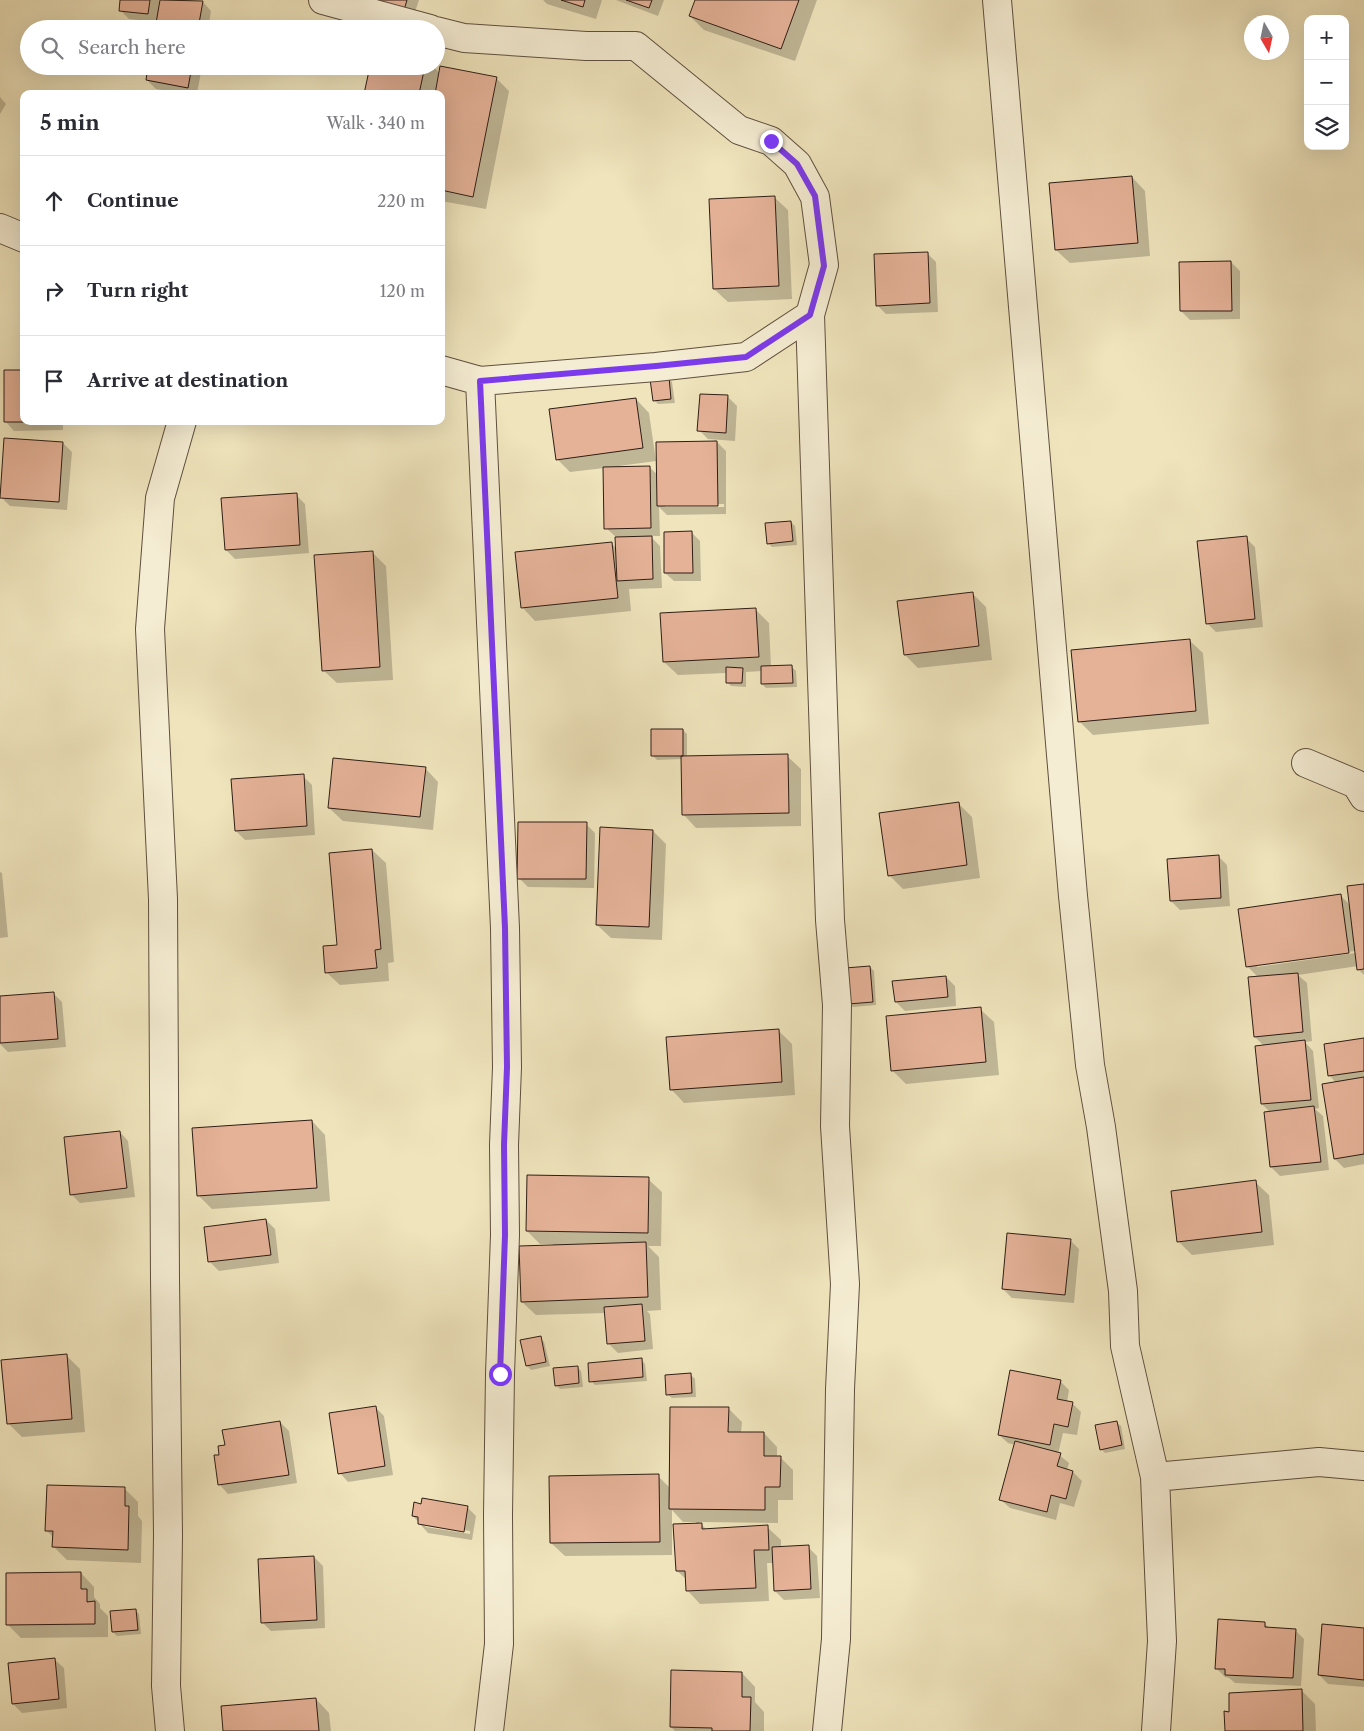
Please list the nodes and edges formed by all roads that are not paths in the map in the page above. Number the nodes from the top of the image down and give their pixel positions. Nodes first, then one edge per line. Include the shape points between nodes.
1 (323, 0) edge
2 (997, 0) edge
3 (397, 20) edge
4 (445, 33) edge
5 (0, 228) edge
6 (20, 236) edge
7 (810, 315) junction
8 (445, 371) edge
9 (480, 381) junction
10 (181, 425) edge
11 (1306, 763) dead end
12 (1364, 797) edge
13 (1364, 1466) edge
14 (1155, 1477) junction
15 (170, 1731) edge
16 (490, 1731) edge
17 (827, 1731) edge
18 (1156, 1731) edge

1 - 3 street
2 - 14 street via 1090,1065 1123,1291 1125,1346
4 - 7 street via 464,38 636,46 739,130 771,141 797,164 815,196 824,266
5 - 6 street
7 - 9 street via 746,357
7 - 17 street via 830,920 837,1005 835,1126 845,1284 836,1639
8 - 9 street
9 - 16 street via 505,928 507,1067 499,1440 499,1644
10 - 15 street via 160,498 150,629 163,899 168,1535 166,1686
11 - 12 street via 1356,784
13 - 14 street via 1319,1462
14 - 18 street via 1162,1641

